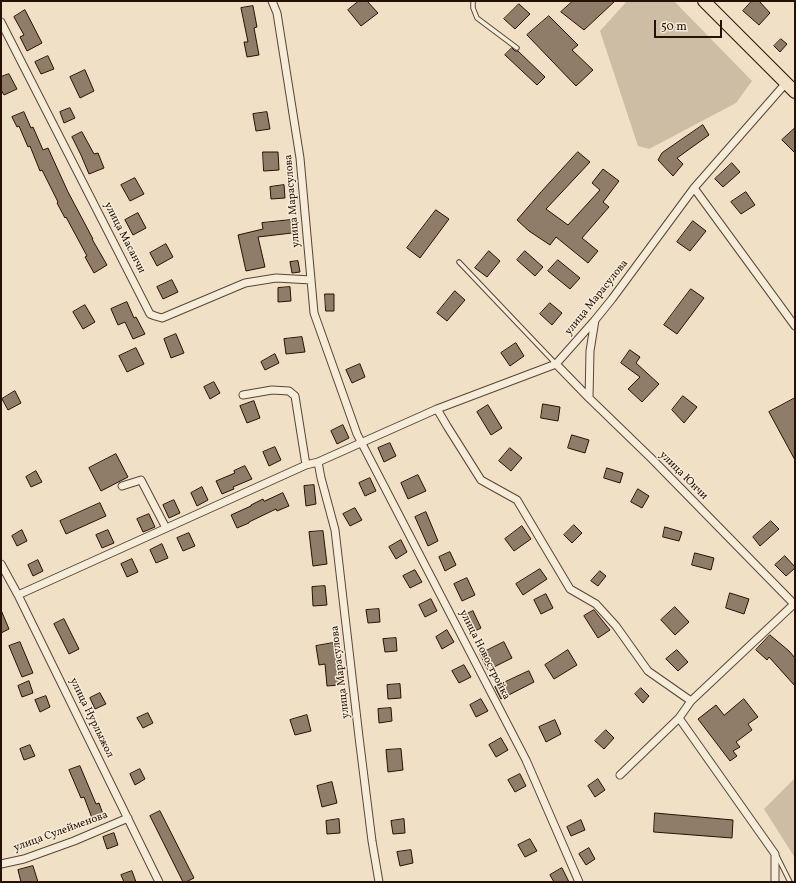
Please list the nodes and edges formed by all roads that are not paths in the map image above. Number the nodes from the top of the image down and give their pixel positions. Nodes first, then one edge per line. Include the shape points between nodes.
1 (272, 1) edge
2 (473, 1) edge
3 (704, 1) edge
4 (1, 22) edge
5 (517, 48) dead end
6 (791, 88) edge
7 (694, 188) junction
8 (460, 262) dead end
9 (311, 280) junction
10 (595, 320) junction
11 (795, 326) edge
12 (556, 364) junction
13 (244, 395) dead end
14 (589, 398) junction
15 (437, 409) junction
16 (362, 442) junction
17 (318, 462) junction
18 (306, 465) junction
19 (122, 486) dead end
20 (166, 528) junction
21 (1, 564) edge
22 (18, 595) junction
23 (794, 605) edge
24 (691, 701) junction
25 (679, 718) junction
26 (620, 775) dead end
27 (128, 818) junction
28 (776, 854) junction
29 (1, 864) edge
30 (159, 882) edge
31 (379, 882) edge
32 (579, 882) edge
33 (775, 882) edge
34 (790, 882) edge

1 - 9 street, улица Марасулова via 278,13 300,158
2 - 5 lane via 476,18
3 - 6 main road
4 - 9 street, улица Масанчи via 150,314 162,318 246,283 276,278
6 - 7 street, улица Марасулова
7 - 10 street, улица Марасулова
7 - 11 street
8 - 12 lane
9 - 16 street, улица Марасулова via 314,313
10 - 12 street, улица Марасулова
10 - 14 street via 590,351
12 - 14 street, улица Юнчи
12 - 15 street, улица Марасулова
13 - 18 street via 289,390 295,396
14 - 23 street, улица Юнчи
15 - 16 street, улица Марасулова
15 - 24 street via 481,480 517,500 570,589 596,604 616,626 648,671
16 - 17 street, улица Марасулова
16 - 32 street, улица Новостройка via 526,760
17 - 18 street, улица Марасулова
17 - 31 street, улица Марасулова via 335,530
18 - 20 street, улица Марасулова
19 - 20 street via 141,480
20 - 22 street, улица Марасулова
21 - 22 street, улица Нурлыжол
22 - 27 street, улица Нурлыжол
23 - 24 street, улица Юнчи
24 - 25 street, улица Юнчи
25 - 26 street, улица Юнчи
25 - 28 street
27 - 29 street, улица Сулейменова via 74,841 24,859
27 - 30 street, улица Нурлыжол
28 - 33 street
28 - 34 lane

